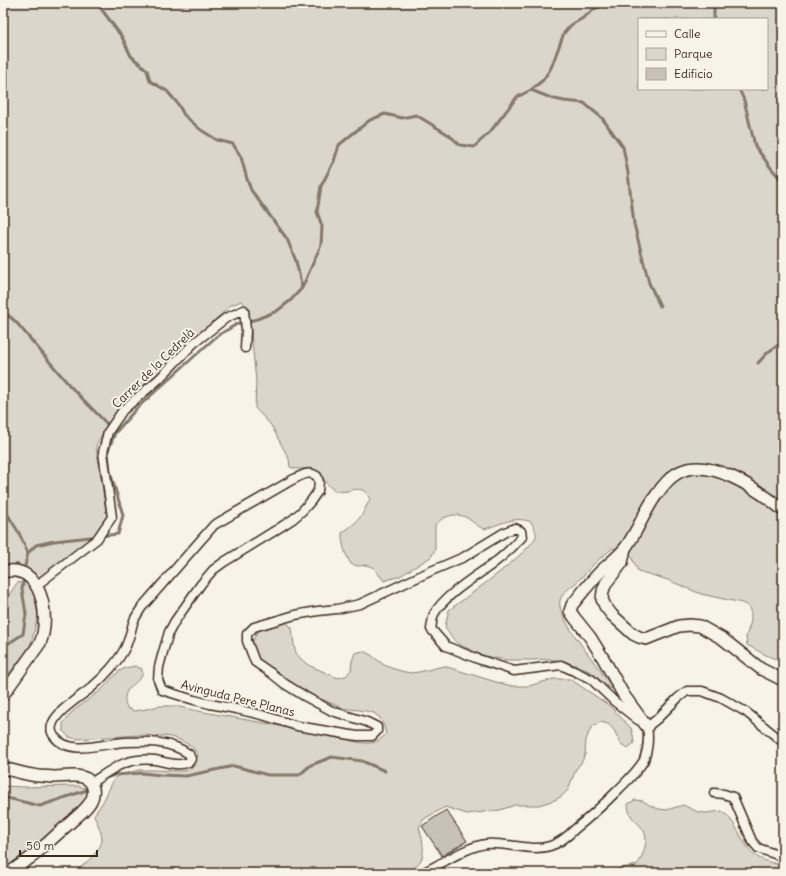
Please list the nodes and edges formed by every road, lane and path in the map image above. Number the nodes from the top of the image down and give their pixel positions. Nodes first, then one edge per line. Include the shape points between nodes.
1 (245, 348) dead end
2 (783, 510) edge
3 (625, 548) junction
4 (3, 572) edge
5 (36, 585) junction
6 (783, 680) edge
7 (3, 695) edge
8 (647, 727) junction
9 (783, 742) edge
10 (3, 768) edge
11 (91, 783) junction
12 (714, 793) dead end
13 (783, 858) edge
14 (10, 873) edge
15 (422, 873) edge

1 - 5 street, Carrer de la Cedrelà via 244,310 226,318 194,343 159,379 123,410 108,432 103,452 112,517 98,539
2 - 3 street via 729,475 713,470 686,469 667,481 656,494
3 - 6 street via 622,563 606,583 602,599 612,615 633,634 646,638 680,626 700,626 761,669
3 - 8 street via 592,581 570,611
4 - 5 street via 19,572
5 - 7 street via 43,606 43,637
8 - 9 street via 687,691 702,691 746,712
8 - 11 street, Avinguda Pere Planas via 591,679 561,665 514,671 446,646 432,629 433,616 440,606 459,588 491,566 522,537 520,531 515,528 444,566 360,604 295,615 254,627 247,634 255,662 317,704 377,727 378,731 372,736 297,726 162,690 158,680 160,667 174,621 213,570 293,519 311,502 318,491 319,482 317,476 310,473 292,480 214,525 142,607 122,653 111,668 60,713 52,724 52,734 63,745 86,747 125,742 162,743 189,754 189,762 179,764 155,760 128,761
8 - 15 street via 649,737 646,751 635,772 598,810 560,841 540,848 501,844 477,846
10 - 11 street via 38,776 82,777
11 - 14 street via 93,796 86,809
12 - 13 street via 733,797 752,842 758,848

